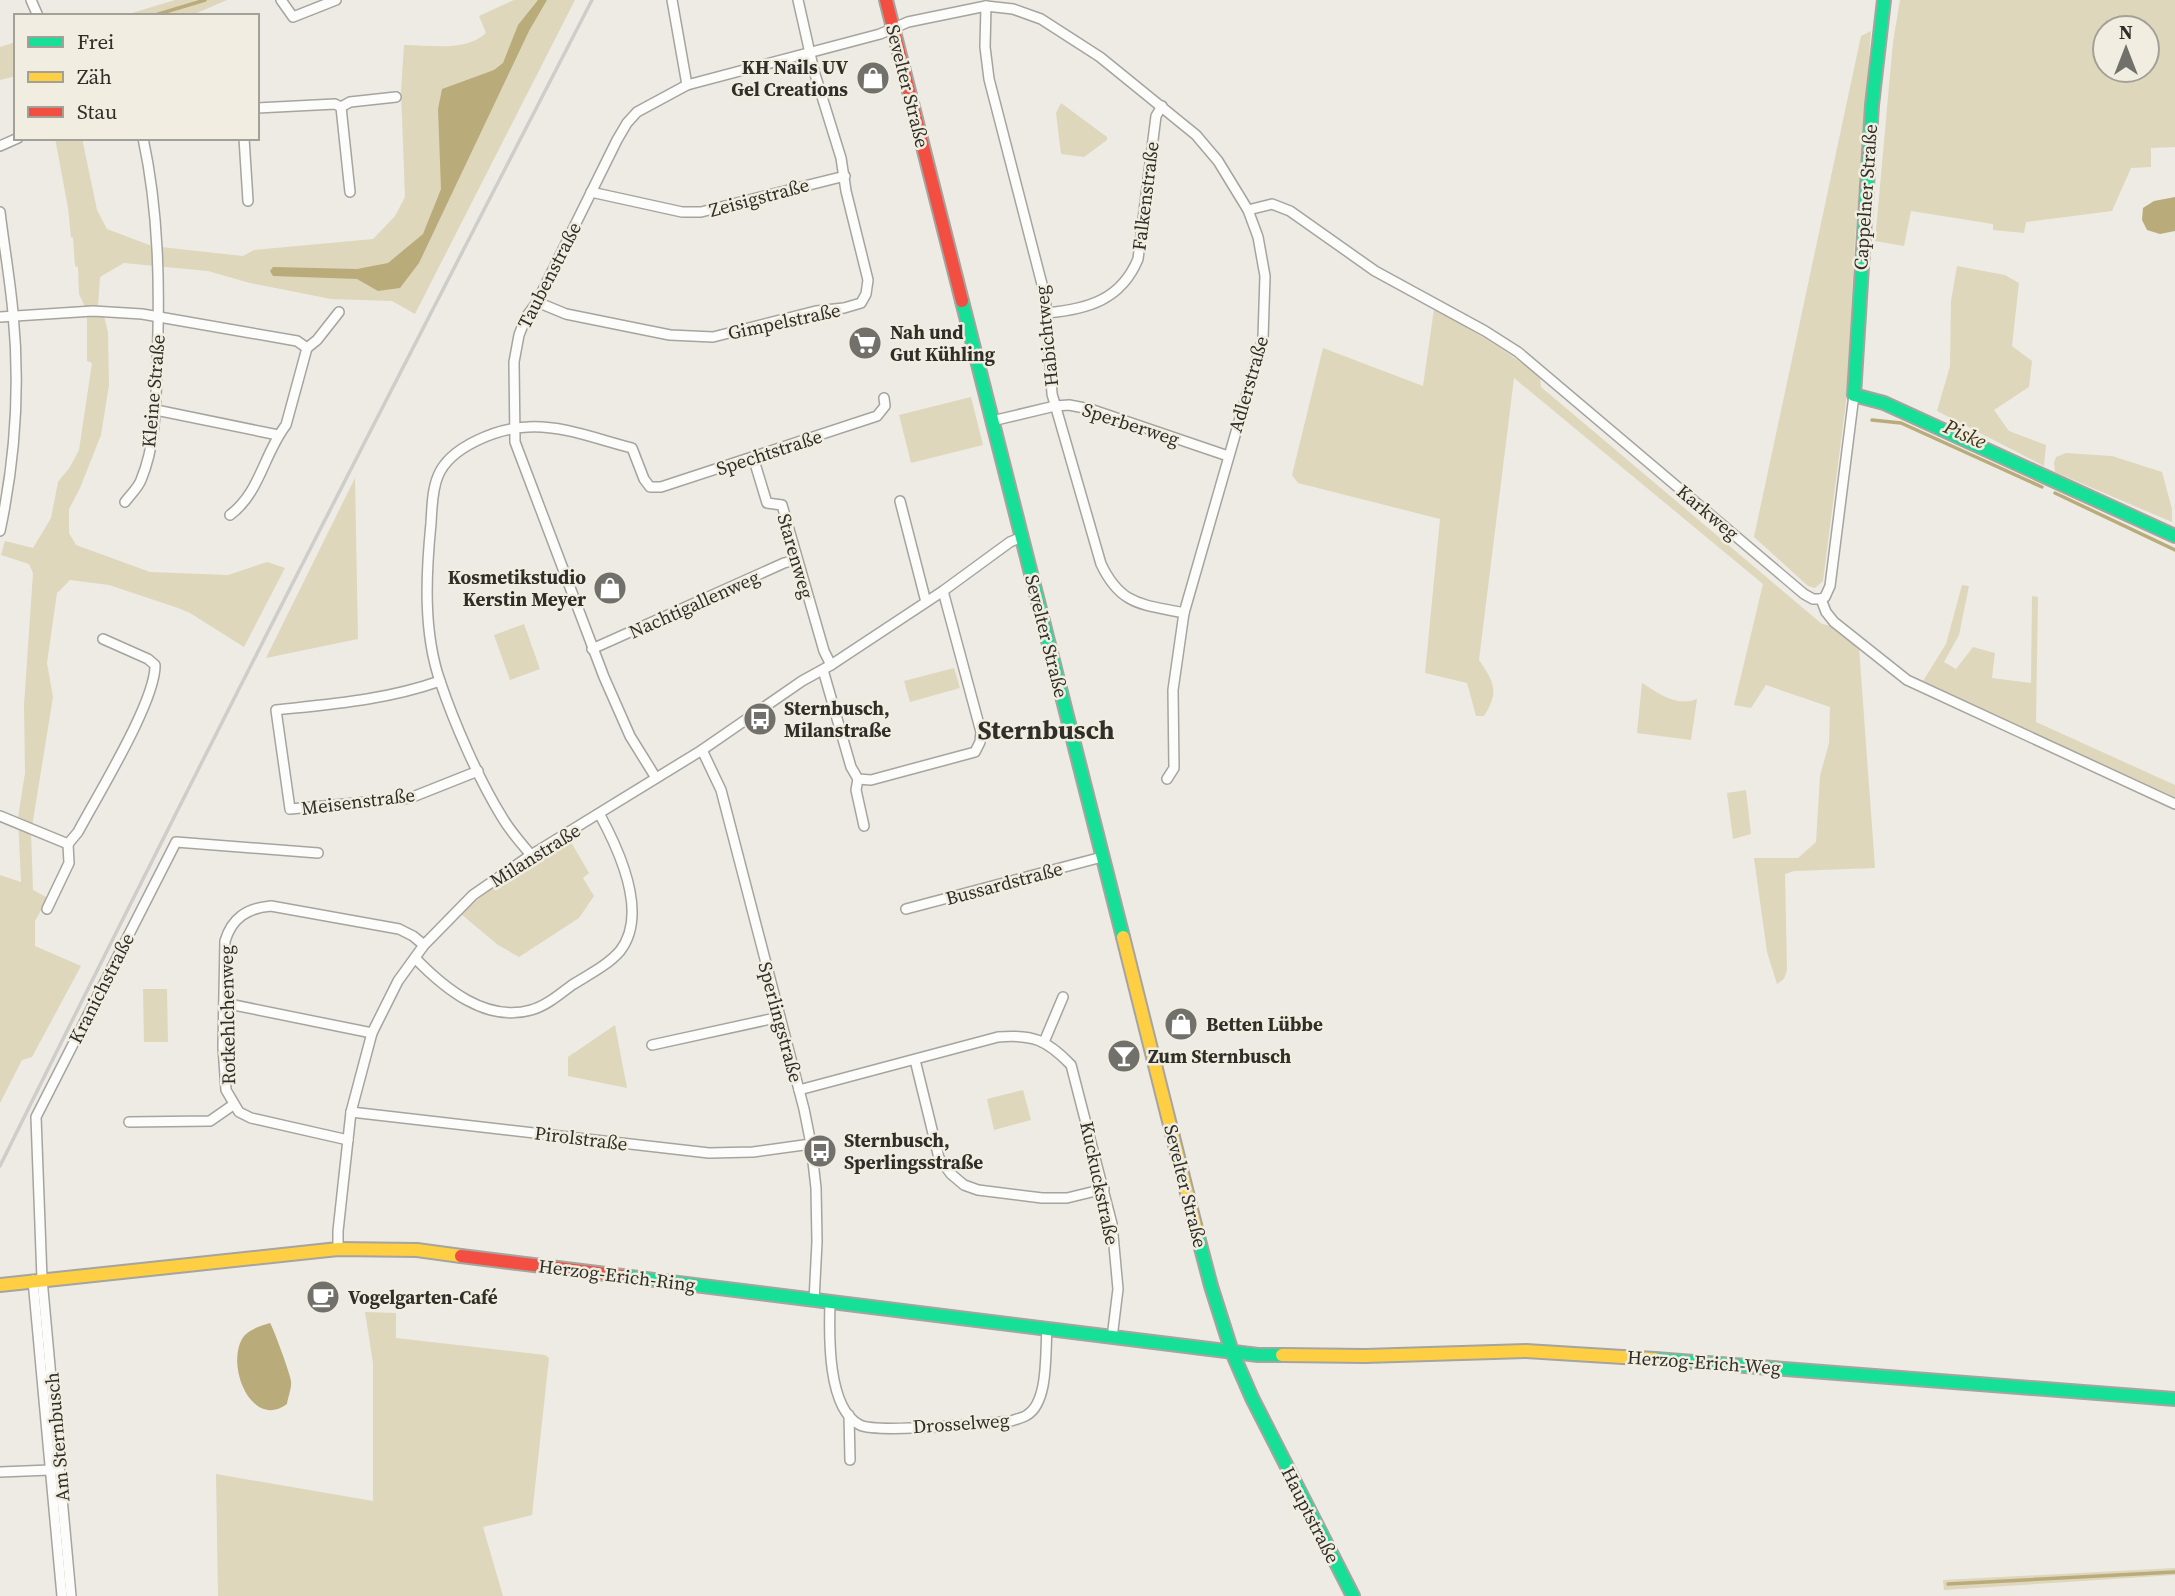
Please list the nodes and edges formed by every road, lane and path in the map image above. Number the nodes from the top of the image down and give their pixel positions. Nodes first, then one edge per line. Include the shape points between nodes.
1 (281, 0) edge
2 (336, 0) edge
3 (672, 0) edge
4 (798, 0) edge
5 (886, 0) edge
6 (1884, 0) edge
7 (986, 6) junction
8 (893, 28) junction
9 (809, 54) junction
10 (687, 85) junction
11 (396, 97) dead end
12 (1162, 106) junction
13 (341, 107) junction
14 (259, 108) edge
15 (142, 140) edge
16 (244, 140) edge
17 (845, 176) junction
18 (350, 192) dead end
19 (591, 192) junction
20 (248, 201) dead end
21 (1248, 210) junction
22 (0, 212) edge
23 (537, 302) junction
24 (339, 312) dead end
25 (1047, 313) junction
26 (13, 315) junction
27 (159, 316) junction
28 (0, 317) edge
29 (307, 348) junction
30 (1854, 395) junction
31 (884, 398) dead end
32 (1055, 406) junction
33 (156, 410) junction
34 (992, 421) junction
35 (514, 429) junction
36 (278, 435) junction
37 (1228, 456) junction
38 (753, 457) junction
39 (900, 501) dead end
40 (125, 502) dead end
41 (230, 515) dead end
42 (0, 531) edge
43 (2175, 536) edge
44 (1022, 537) junction
45 (796, 560) junction
46 (943, 591) junction
47 (1821, 598) junction
48 (926, 602) junction
49 (1184, 613) junction
50 (103, 639) dead end
51 (592, 649) junction
52 (827, 667) junction
53 (440, 681) junction
54 (702, 751) junction
55 (478, 771) junction
56 (656, 778) junction
57 (858, 779) junction
58 (1167, 779) dead end
59 (2175, 804) edge
60 (600, 815) junction
61 (0, 816) edge
62 (864, 826) dead end
63 (68, 844) junction
64 (318, 853) dead end
65 (531, 855) junction
66 (1102, 857) junction
67 (47, 909) dead end
68 (906, 909) dead end
69 (424, 945) junction
70 (415, 958) junction
71 (1063, 997) dead end
72 (224, 1003) junction
73 (780, 1017) junction
74 (372, 1033) junction
75 (1044, 1042) junction
76 (652, 1045) dead end
77 (915, 1060) junction
78 (799, 1090) junction
79 (233, 1105) junction
80 (351, 1112) junction
81 (129, 1122) dead end
82 (348, 1140) junction
83 (811, 1144) junction
84 (1104, 1189) junction
85 (338, 1249) junction
86 (38, 1279) junction
87 (0, 1284) edge
88 (814, 1301) junction
89 (830, 1303) junction
90 (1047, 1329) junction
91 (1112, 1338) junction
92 (1232, 1352) junction
93 (2175, 1399) edge
94 (849, 1415) junction
95 (1269, 1433) joint
96 (850, 1460) dead end
97 (50, 1471) junction
98 (0, 1472) edge
99 (62, 1596) edge
100 (71, 1596) edge
101 (1353, 1596) edge

1 - 2 street via 293,17
3 - 10 street
4 - 9 street, Gimpelstraße
5 - 8 street, Sevelter Straße
6 - 30 street, Cappelner Straße via 1872,105
7 - 8 street, Adlerstraße
7 - 12 street, Adlerstraße via 1013,9 1055,26
7 - 25 street, Habichtweg via 989,79
8 - 9 street, Taubenstraße
8 - 34 street, Sevelter Straße
9 - 10 street, Taubenstraße
9 - 17 street, Gimpelstraße
10 - 19 street, Taubenstraße via 626,123
11 - 13 street
12 - 21 street, Adlerstraße via 1218,161
12 - 25 street, Falkenstraße via 1156,116 1139,251 1131,275 1118,291 1095,303
13 - 14 street
13 - 18 street
15 - 27 street, Kleine Straße via 158,255
16 - 20 street
17 - 19 street, Zeisigstraße via 701,212
17 - 23 street, Gimpelstraße via 868,280 861,303 713,337 626,327 566,314
19 - 23 street, Taubenstraße
21 - 37 street, Adlerstraße via 1265,276 1265,318 1258,360
21 - 47 street, Karkweg via 1272,204 1290,211 1375,271 1518,352 1804,594
22 - 26 street
23 - 35 street, Taubenstraße via 519,335 513,379
24 - 29 street
25 - 32 street, Habichtweg
26 - 27 street, Kleine Straße via 93,311
26 - 28 street, Kleine Straße
26 - 42 street via 16,391
27 - 29 street via 297,341
27 - 33 street, Kleine Straße
29 - 36 street via 286,425
30 - 43 street via 1884,403
30 - 47 street, Cappelner Straße via 1830,586
31 - 38 street, Spechtstraße via 885,406 877,416
32 - 34 street, Sperberweg
32 - 37 street, Sperberweg via 1090,409
32 - 49 street, Habichtweg via 1110,582 1135,602
33 - 36 street
33 - 40 street, Kleine Straße via 140,483
34 - 44 street, Sevelter Straße
35 - 38 street, Spechtstraße via 550,427 632,448 650,487
35 - 51 street, Taubenstraße
35 - 53 street via 480,439 456,453 438,474 429,542 428,617
36 - 41 street via 243,506
37 - 49 street, Adlerstraße
38 - 45 street, Starenweg via 767,503 782,505
39 - 48 street
44 - 46 street, Milanstraße
44 - 66 street, Sevelter Straße
45 - 51 street, Nachtigallenweg
45 - 52 street, Starenweg
46 - 48 street, Milanstraße
46 - 57 street via 981,732 980,743 975,752 871,780
47 - 59 street via 1834,622 1907,680
48 - 52 street, Milanstraße
49 - 58 street, Adlerstraße via 1173,690 1174,768
50 - 63 street via 148,659 155,665 155,675 141,712
51 - 56 street, Taubenstraße via 630,736
52 - 54 street, Milanstraße
52 - 57 street, Starenweg via 851,767
53 - 55 street
53 - 55 street, Meisenstraße via 367,701 276,710 290,809 410,798
54 - 56 street, Milanstraße
54 - 73 street, Sperlingstraße via 720,790
55 - 65 street via 502,818
56 - 60 street, Milanstraße
57 - 62 street, Starenweg
60 - 65 street, Milanstraße
60 - 70 street via 624,868 632,907 630,930 620,950 603,965 533,1010 499,1013 477,1006 433,977
61 - 63 street
63 - 67 street via 69,863
64 - 86 street, Kranichstraße via 176,842 36,1116
65 - 69 street, Milanstraße via 473,895
66 - 68 street, Bussardstraße
66 - 92 street, Sevelter Straße via 1211,1286
69 - 70 street, Milanstraße
69 - 72 street, Rotkehlchenweg via 399,929 260,907 241,915 228,930
70 - 74 street, Milanstraße
71 - 75 street
72 - 74 street
72 - 79 street, Rotkehlchenweg via 224,1078
73 - 76 street
73 - 78 street, Sperlingstraße
74 - 80 street, Milanstraße
75 - 77 street via 1021,1035 998,1037
75 - 84 street, Kuckuckstraße via 1071,1065
77 - 78 street
77 - 84 street via 939,1158 964,1185 1042,1198 1067,1198
78 - 83 street, Sperlingstraße
79 - 81 street via 210,1121
79 - 82 street, Rotkehlchenweg via 264,1123
80 - 82 street, Milanstraße
80 - 83 street, Pirolstraße via 709,1153
82 - 85 street, Milanstraße
83 - 88 street, Sperlingstraße via 816,1188
84 - 91 street, Kuckuckstraße via 1118,1289
85 - 86 street, Herzog-Erich-Ring
85 - 88 street, Herzog-Erich-Ring via 417,1250
86 - 87 street, Herzog-Erich-Ring
86 - 97 street, Am Sternbusch
86 - 100 street, Am Sternbusch
88 - 89 street, Herzog-Erich-Ring
89 - 90 street, Herzog-Erich-Ring
89 - 94 street via 832,1370
90 - 91 street, Herzog-Erich-Ring
90 - 94 street, Drosselweg via 1043,1384 1029,1414 1011,1421 885,1428 860,1425
91 - 92 street, Herzog-Erich-Ring
92 - 93 street, Herzog-Erich-Weg via 1365,1356 1580,1353
92 - 95 street, Sevelter Straße
94 - 96 street
95 - 101 street, Hauptstraße
97 - 98 street
97 - 99 street, Am Sternbusch

